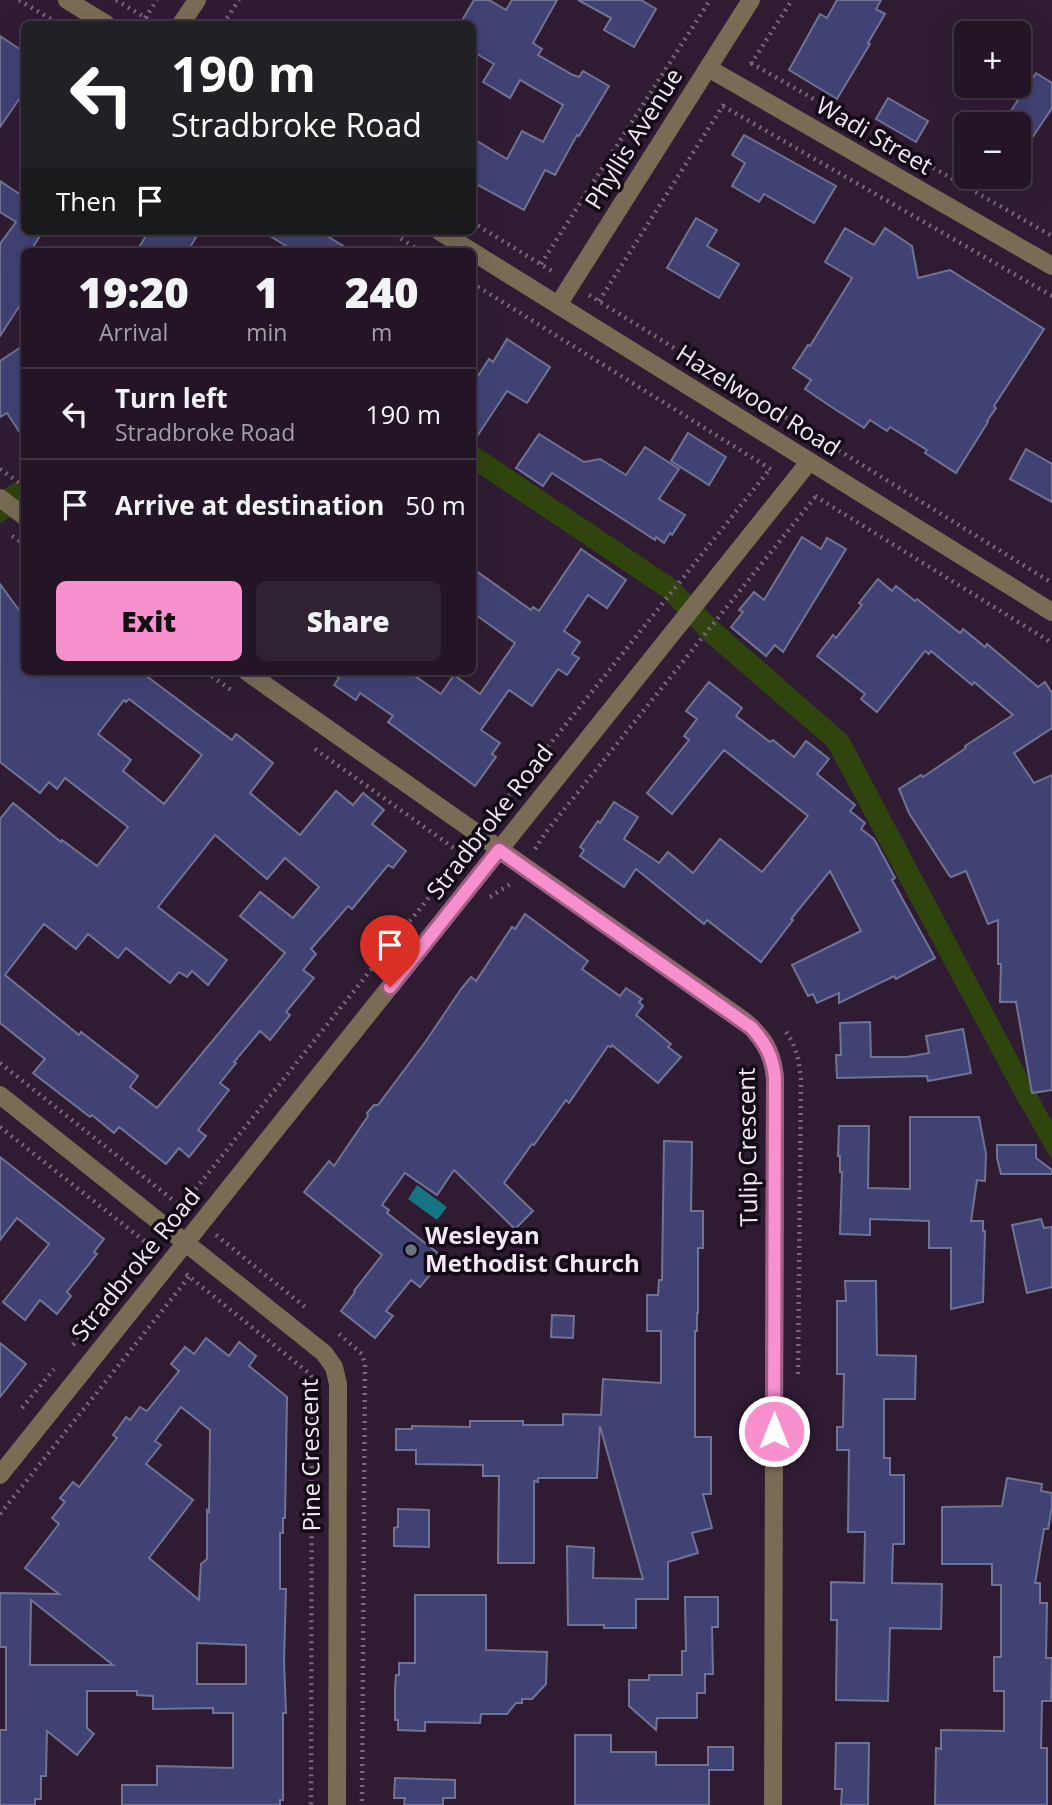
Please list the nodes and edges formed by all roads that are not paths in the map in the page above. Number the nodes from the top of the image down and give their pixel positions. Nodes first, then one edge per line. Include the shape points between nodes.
1 (67, 0) edge
2 (197, 0) edge
3 (751, 0) edge
4 (101, 21) edge
5 (183, 21) edge
6 (708, 68) junction
7 (445, 235) edge
8 (466, 248) edge
9 (476, 254) edge
10 (1052, 266) edge
11 (558, 305) junction
12 (809, 462) junction
13 (0, 499) edge
14 (21, 514) edge
15 (1052, 612) edge
16 (251, 675) edge
17 (499, 850) junction
18 (0, 1095) edge
19 (185, 1242) junction
20 (0, 1475) edge
21 (337, 1805) edge
22 (772, 1805) edge

1 - 4 street
2 - 5 street
3 - 6 street, Phyllis Avenue
6 - 10 street, Wadi Street
6 - 11 street, Phyllis Avenue
7 - 8 street, Hazelwood Road
9 - 11 street, Hazelwood Road
11 - 12 street, Hazelwood Road
12 - 15 street, Hazelwood Road
12 - 17 street, Stradbroke Road
13 - 14 street
16 - 17 street, Tulip Crescent
17 - 19 street, Stradbroke Road
17 - 22 street, Tulip Crescent via 742,1019 772,1057
18 - 19 street, Pine Crescent
19 - 20 street, Stradbroke Road
19 - 21 street, Pine Crescent via 324,1353 337,1375

